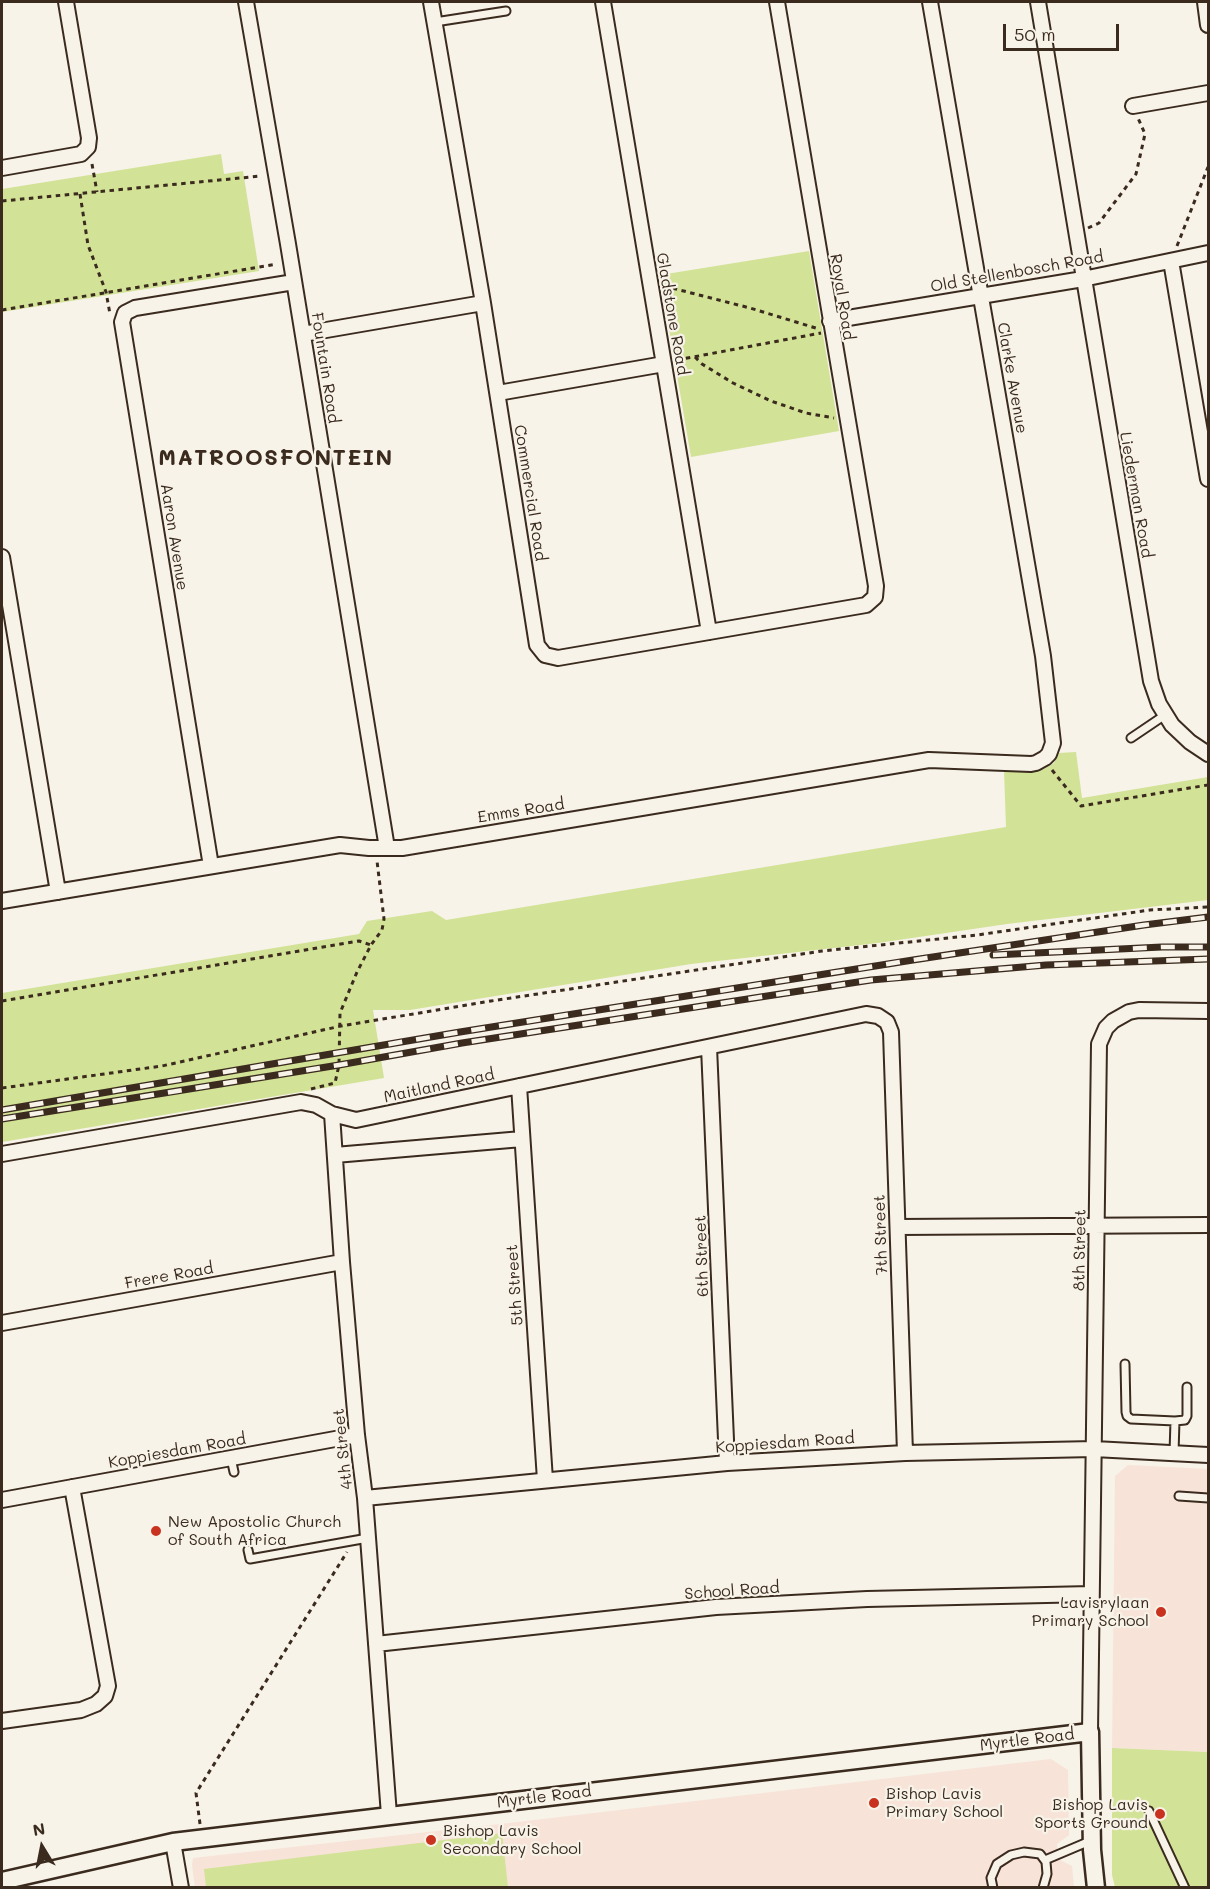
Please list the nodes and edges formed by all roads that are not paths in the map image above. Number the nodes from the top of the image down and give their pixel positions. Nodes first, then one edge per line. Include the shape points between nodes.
1 (66, 2) edge
2 (246, 2) edge
3 (431, 2) edge
4 (603, 2) edge
5 (777, 2) edge
6 (930, 2) edge
7 (1038, 2) edge
8 (1205, 2) edge
9 (506, 11) dead end
10 (435, 22) junction
11 (1209, 25) edge
12 (1209, 93) edge
13 (1133, 106) road end
14 (2, 168) edge
15 (1209, 253) edge
16 (1171, 261) junction
17 (1083, 279) junction
18 (294, 282) junction
19 (981, 296) junction
20 (483, 303) junction
21 (830, 321) junction
22 (303, 334) junction
23 (664, 364) junction
24 (498, 393) junction
25 (1209, 479) edge
26 (2, 557) edge
27 (875, 597) joint
28 (709, 632) junction
29 (1165, 715) junction
30 (1131, 738) dead end
31 (1209, 754) edge
32 (1045, 758) joint
33 (381, 848) junction
34 (211, 866) junction
35 (58, 892) junction
36 (2, 901) edge
37 (1209, 1011) edge
38 (883, 1018) joint
39 (710, 1047) junction
40 (519, 1086) junction
41 (332, 1114) junction
42 (522, 1138) junction
43 (2, 1154) edge
44 (335, 1155) junction
45 (1209, 1225) edge
46 (1096, 1226) junction
47 (898, 1227) junction
48 (342, 1262) junction
49 (2, 1323) edge
50 (1125, 1364) dead end
51 (1187, 1387) dead end
52 (1175, 1421) junction
53 (357, 1435) junction
54 (1094, 1449) junction
55 (905, 1452) junction
56 (1174, 1453) junction
57 (1209, 1455) edge
58 (727, 1463) junction
59 (545, 1480) junction
60 (72, 1487) junction
61 (1179, 1496) dead end
62 (365, 1498) junction
63 (1209, 1498) edge
64 (2, 1500) edge
65 (368, 1538) junction
66 (248, 1550) dead end
67 (1091, 1594) junction
68 (376, 1644) junction
69 (2, 1721) edge
70 (1090, 1732) junction
71 (1149, 1811) dead end
72 (389, 1815) junction
73 (1092, 1840) junction
74 (173, 1842) junction
75 (1045, 1860) junction
76 (6, 1883) edge
77 (181, 1887) edge
78 (993, 1887) edge
79 (1042, 1887) edge
80 (1096, 1887) edge
81 (1185, 1887) edge

1 - 14 street via 88,147 81,154
2 - 18 street, Fountain Road
3 - 10 street, Commercial Road
4 - 23 street, Gladstone Road
5 - 21 street, Royal Road
6 - 19 street, Clarke Avenue
7 - 17 street, Liederman Road
8 - 11 street
9 - 10 lane
10 - 20 street, Commercial Road
12 - 13 street
15 - 16 street, Old Stellenbosch Road
16 - 17 street, Old Stellenbosch Road
16 - 25 street
17 - 19 street, Old Stellenbosch Road
17 - 29 street, Liederman Road via 1151,681
18 - 22 street, Fountain Road
18 - 34 street, Aaron Avenue via 135,308 125,313 122,322
19 - 21 street, Old Stellenbosch Road
19 - 32 street, Clarke Avenue via 1043,656 1053,743
20 - 22 street
20 - 24 street, Commercial Road
21 - 27 street, Royal Road
22 - 33 street, Fountain Road
23 - 24 street
23 - 28 street, Gladstone Road
24 - 28 street, Commercial Road via 537,645 545,655 558,658
26 - 35 street
27 - 28 street, Commercial Road via 866,605
29 - 30 lane
29 - 31 street, Liederman Road via 1185,738
32 - 33 street, Emms Road via 1031,764 929,760 402,848
33 - 34 street, Emms Road via 340,845
34 - 35 street, Emms Road
35 - 36 street, Emms Road
37 - 46 street, 8th Street via 1139,1010 1120,1015 1106,1028 1098,1052
38 - 39 street, Maitland Road via 866,1014
38 - 47 street, 7th Street via 891,1032
39 - 40 street, Maitland Road
39 - 58 street, 6th Street
40 - 41 street, Maitland Road via 356,1120
40 - 42 street, 5th Street
41 - 43 street, Maitland Road via 301,1102
41 - 44 street, 4th Street
42 - 44 street
42 - 59 street, 5th Street
44 - 48 street, 4th Street
45 - 46 street
46 - 47 street
46 - 54 street, 8th Street
47 - 55 street, 7th Street
48 - 49 street, Frere Road
48 - 53 street, 4th Street
50 - 52 lane via 1128,1418
51 - 52 lane via 1186,1418
52 - 56 lane
53 - 60 street, Koppiesdam Road via 233,1465
53 - 62 street, 4th Street
54 - 55 street, Koppiesdam Road
54 - 56 street, Koppiesdam Road
54 - 67 street, 8th Street
55 - 58 street, Koppiesdam Road
56 - 57 street, Koppiesdam Road
58 - 59 street, Koppiesdam Road
59 - 62 street, Koppiesdam Road
60 - 64 street, Koppiesdam Road
60 - 69 street via 108,1686 105,1696 96,1704 81,1710
61 - 63 lane
62 - 65 street, 4th Street
65 - 66 lane via 250,1560
65 - 68 street, 4th Street
67 - 68 street, School Road via 716,1607
67 - 70 street, 8th Street
68 - 72 street, 4th Street
70 - 72 street, Myrtle Road
70 - 73 street
71 - 81 lane
72 - 74 street, Myrtle Road
73 - 75 lane
73 - 80 street
74 - 76 street, Myrtle Road
74 - 77 street
75 - 78 lane via 1030,1852 1003,1859 994,1868
75 - 79 lane via 1047,1874

